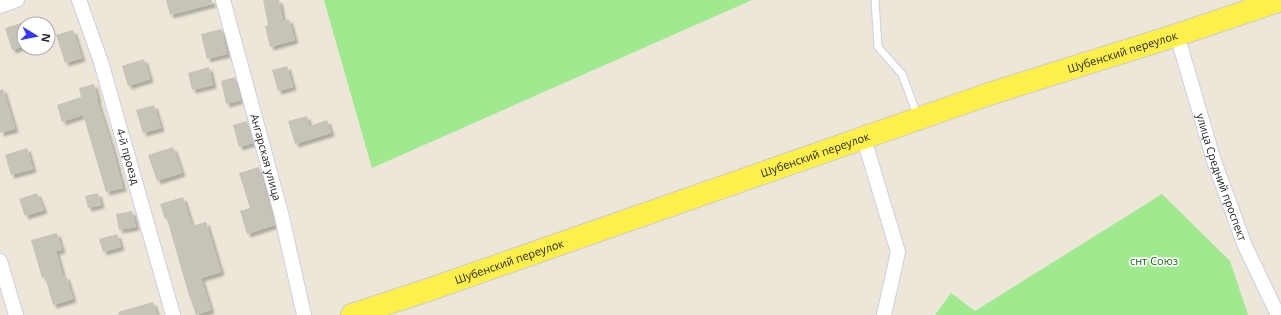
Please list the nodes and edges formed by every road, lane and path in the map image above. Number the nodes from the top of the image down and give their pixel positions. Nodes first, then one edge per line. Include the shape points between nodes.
1 (17, 0) edge
2 (79, 0) edge
3 (223, 0) edge
4 (875, 0) edge
5 (1281, 0) edge
6 (0, 6) edge
7 (1177, 35) junction
8 (919, 119) junction
9 (864, 139) junction
10 (0, 261) edge
11 (16, 315) edge
12 (173, 315) edge
13 (304, 315) edge
14 (352, 315) edge
15 (884, 315) edge
16 (1278, 315) edge

1 - 6 street
2 - 12 street, 4-й проезд via 101,62
3 - 13 street, Ангарская улица via 281,213
4 - 8 lane via 878,47 902,74
5 - 7 main road, Шубенский переулок
7 - 8 main road, Шубенский переулок
7 - 16 street, улица Средний проспект via 1219,175 1245,246
8 - 9 main road, Шубенский переулок
9 - 14 main road, Шубенский переулок
9 - 15 street via 898,252
10 - 11 street

